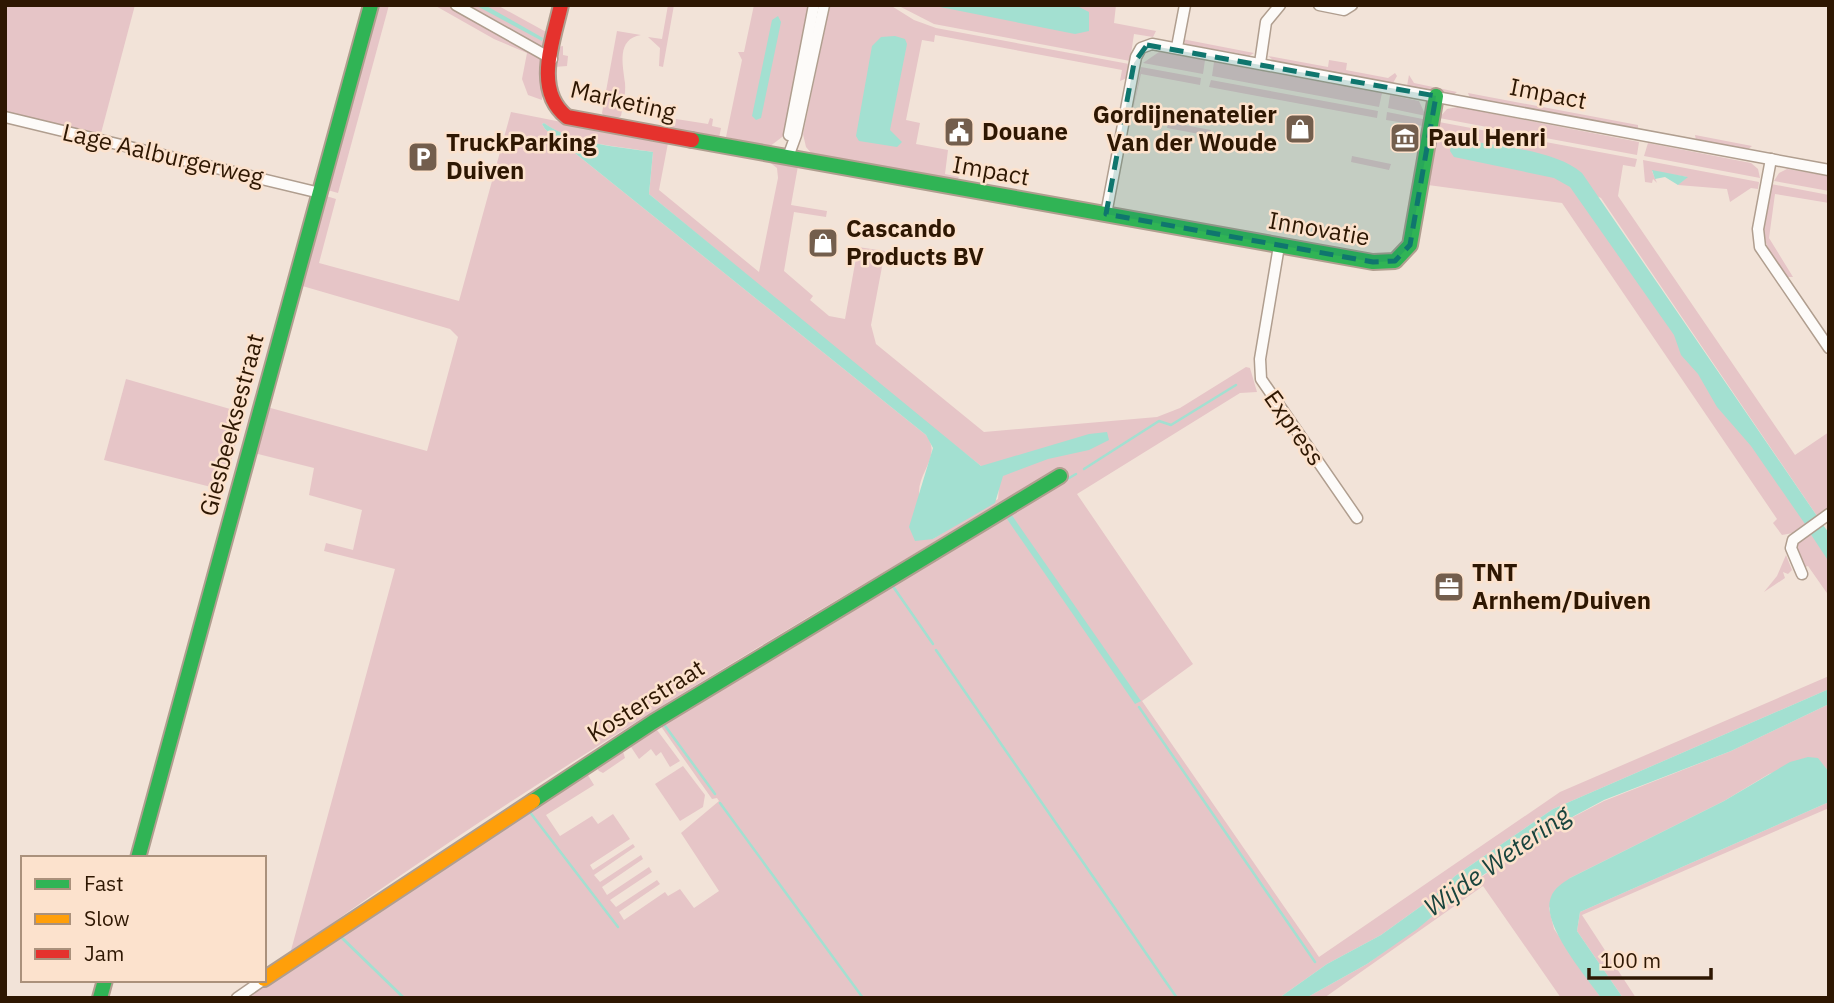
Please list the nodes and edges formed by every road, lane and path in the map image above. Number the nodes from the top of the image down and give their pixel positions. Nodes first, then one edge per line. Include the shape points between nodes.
1 (372, 5) edge
2 (456, 5) edge
3 (561, 5) edge
4 (814, 5) edge
5 (824, 5) edge
6 (1185, 5) edge
7 (1280, 5) edge
8 (1319, 5) edge
9 (1352, 5) edge
10 (1177, 47) junction
11 (552, 59) junction
12 (1260, 63) junction
13 (1436, 96) junction
14 (5, 117) edge
15 (788, 157) junction
16 (1770, 159) junction
17 (1829, 170) edge
18 (320, 193) junction
19 (1106, 214) junction
20 (1279, 246) junction
21 (1829, 348) edge
22 (1060, 477) dead end
23 (1825, 516) edge
24 (1357, 518) dead end
25 (1802, 574) dead end
26 (139, 856) edge
27 (266, 978) edge
28 (260, 982) edge
29 (237, 998) edge

1 - 18 street, Giesbeeksestraat
2 - 11 street
3 - 11 street, Marketing
4 - 15 street
5 - 15 street
6 - 10 street
7 - 12 street via 1266,22
8 - 9 street via 1344,10
10 - 12 street, Impact
10 - 19 street, Impact via 1152,44 1141,48 1136,57
11 - 15 street, Marketing via 548,97 556,111 567,117
12 - 13 street, Impact
13 - 16 street, Impact
13 - 20 street, Innovatie via 1410,244 1404,254 1385,263
14 - 18 street, Lage Aalburgerweg
15 - 19 street, Impact
16 - 17 street, Impact
16 - 21 street via 1758,229 1760,247
18 - 26 street, Giesbeeksestraat
19 - 20 street, Innovatie
20 - 24 street, Express via 1259,359 1261,379
22 - 27 street, Kosterstraat via 653,722
23 - 25 street via 1793,540 1791,548
28 - 29 street, Kosterstraat

